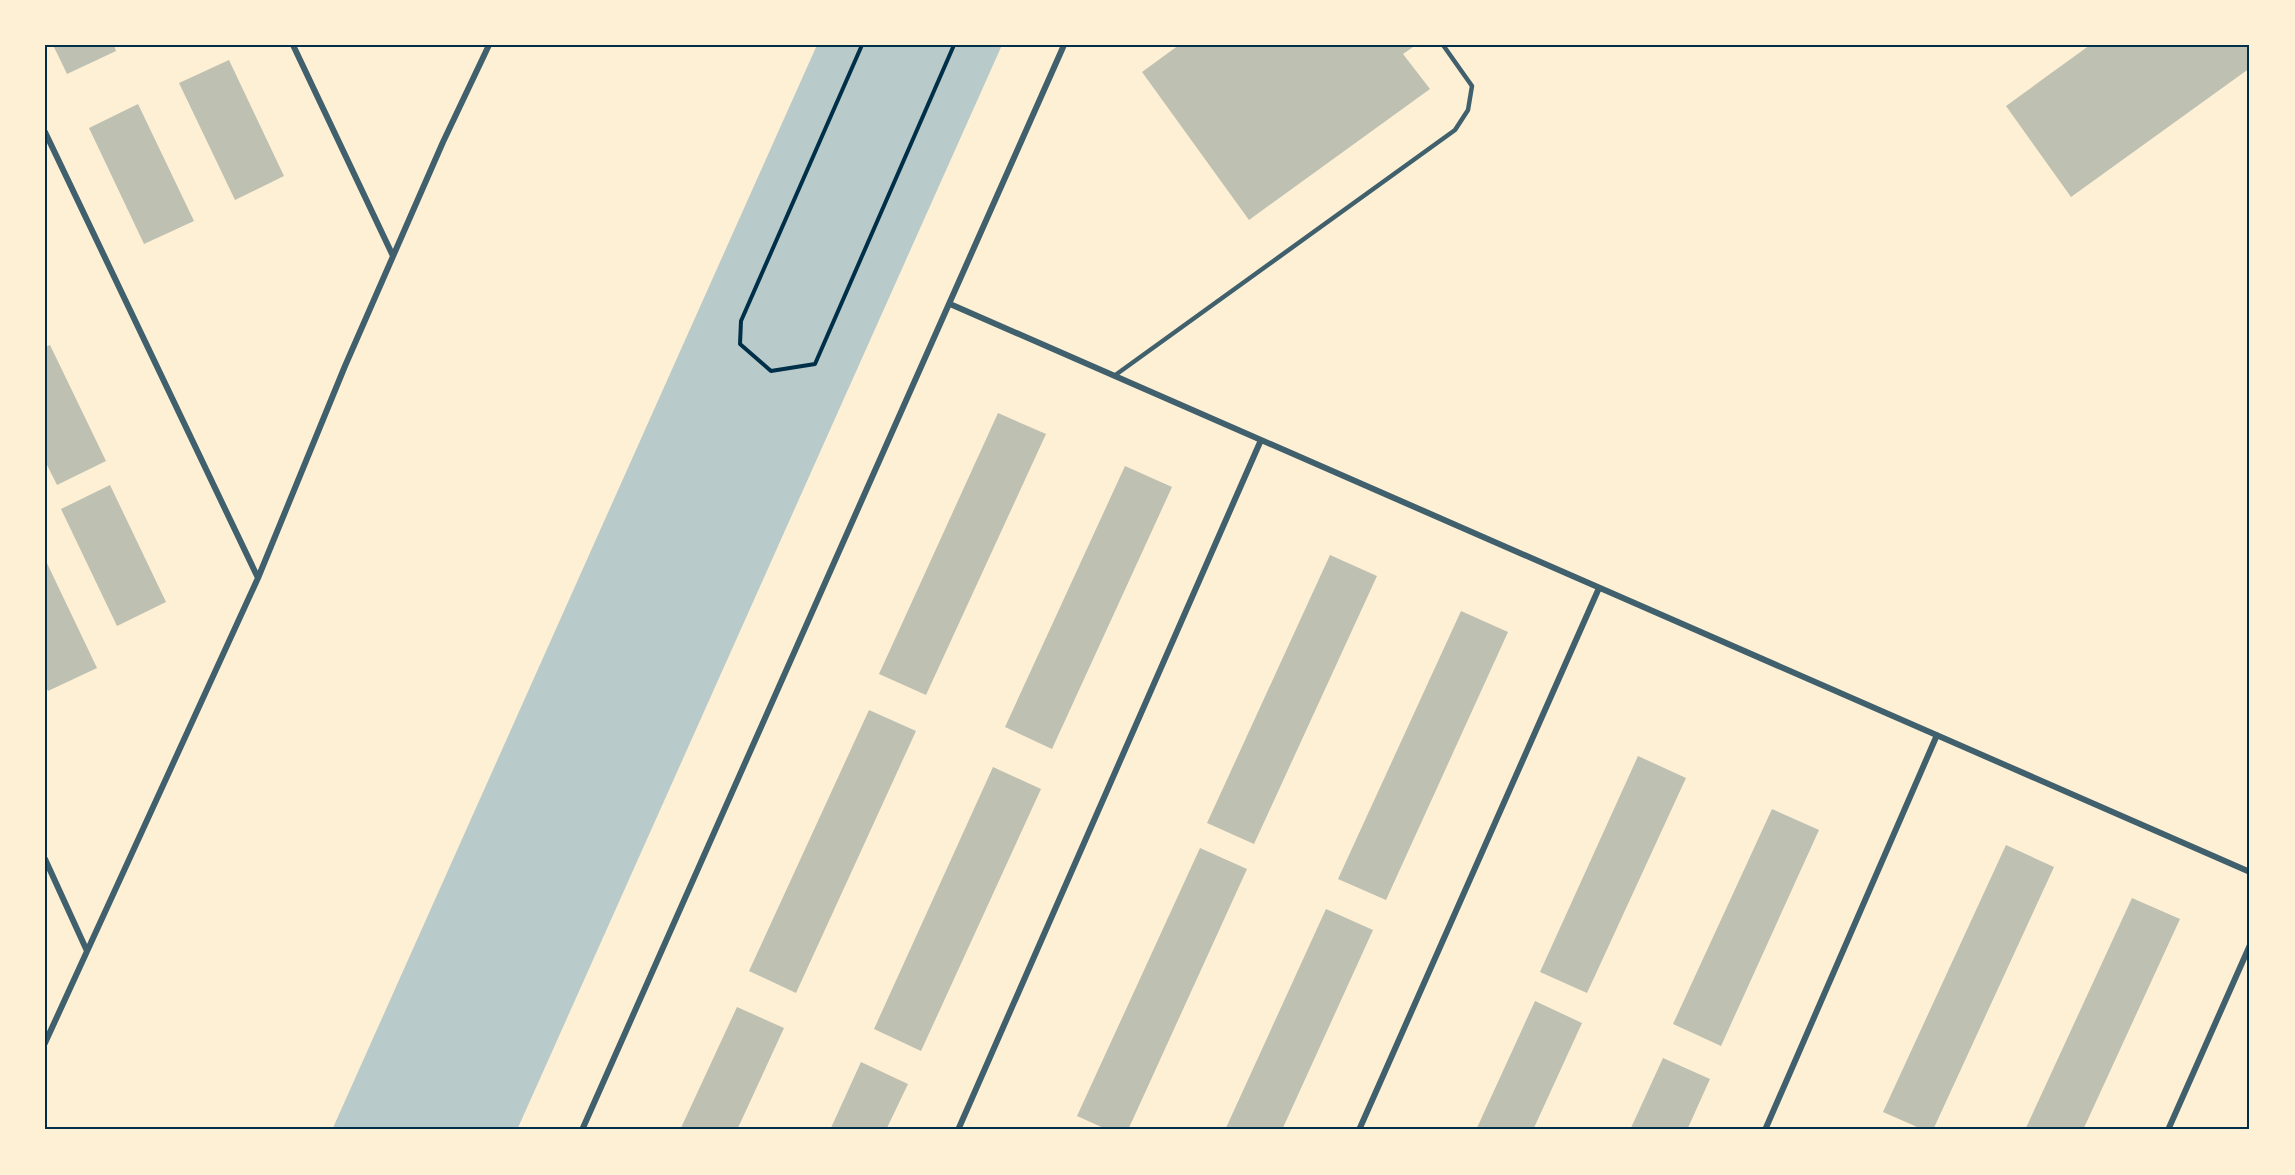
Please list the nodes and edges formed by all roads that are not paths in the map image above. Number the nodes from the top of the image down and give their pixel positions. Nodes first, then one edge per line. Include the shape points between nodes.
1 (293, 45) edge
2 (489, 45) edge
3 (1064, 45) edge
4 (1443, 45) edge
5 (45, 132) edge
6 (393, 256) junction
7 (950, 304) junction
8 (1114, 376) junction
9 (1261, 440) junction
10 (258, 578) junction
11 (1599, 588) junction
12 (1937, 735) junction
13 (45, 859) edge
14 (2250, 872) edge
15 (2250, 945) edge
16 (87, 951) junction
17 (45, 1043) edge
18 (582, 1130) edge
19 (958, 1130) edge
20 (1359, 1130) edge
21 (1765, 1130) edge
22 (2168, 1130) edge

1 - 6 street
2 - 6 street
3 - 7 street
4 - 8 lane via 1472,86 1468,110 1455,130
5 - 10 street
6 - 10 street
7 - 8 street
7 - 18 street
8 - 9 street
9 - 11 street
9 - 19 street
10 - 16 street
11 - 12 street
11 - 20 street
12 - 14 street
12 - 21 street
13 - 16 street
15 - 22 street
16 - 17 street

